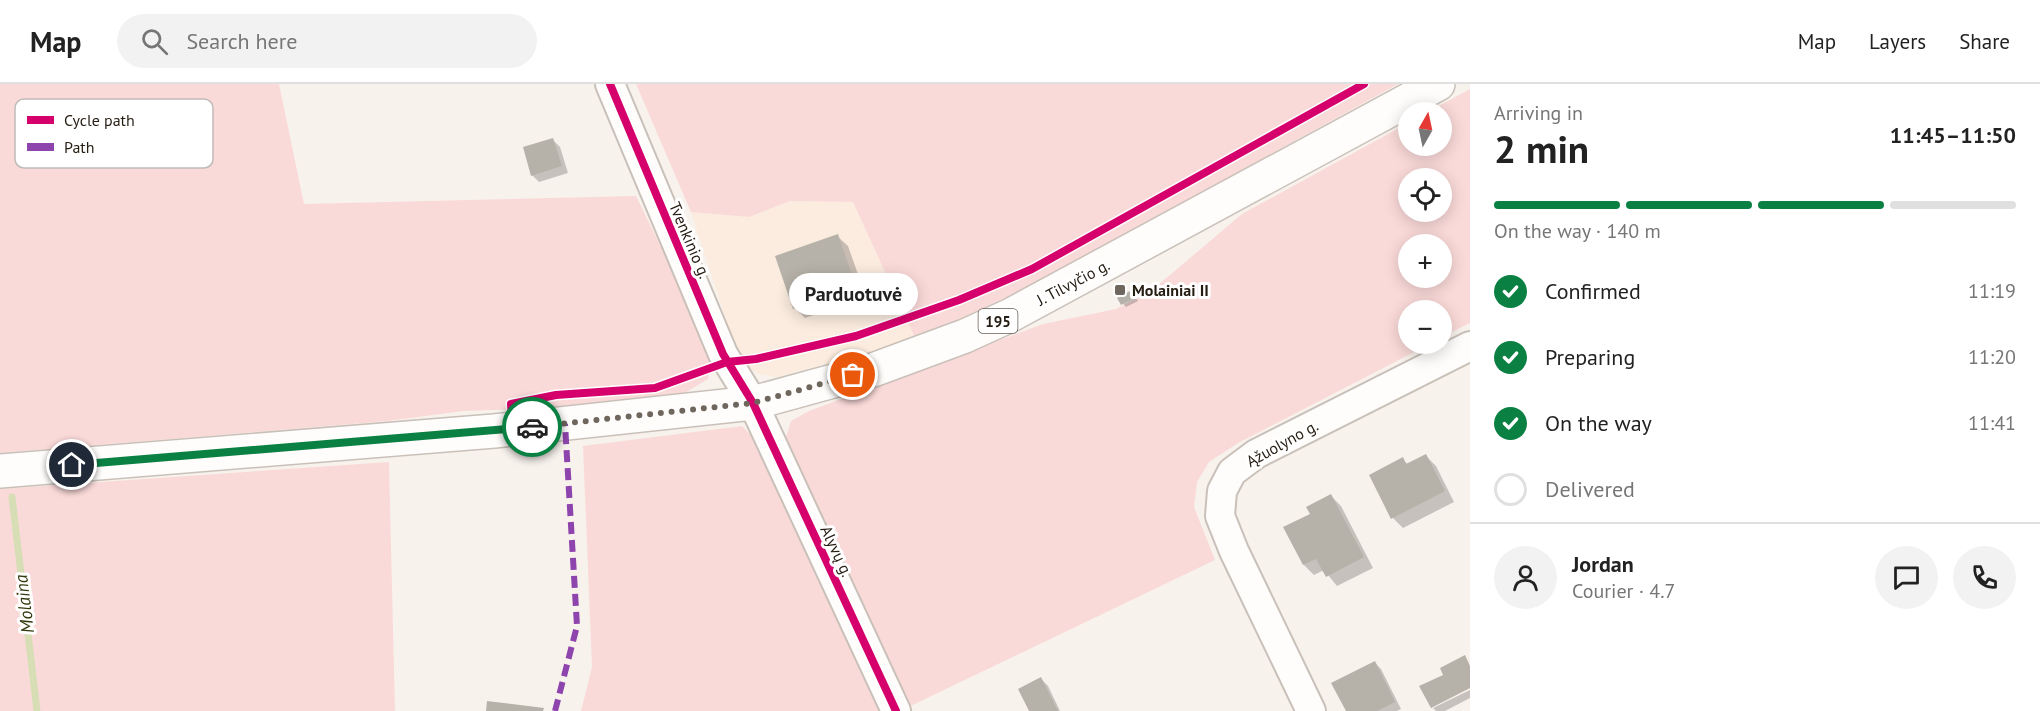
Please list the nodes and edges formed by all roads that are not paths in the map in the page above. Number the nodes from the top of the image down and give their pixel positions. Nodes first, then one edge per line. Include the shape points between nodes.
1 (610, 84) edge
2 (1438, 84) edge
3 (1470, 346) edge
4 (753, 403) junction
5 (0, 471) edge
6 (896, 711) edge
7 (1311, 711) edge

1 - 4 street, Tvenkinio g. via 723,354
2 - 4 main road, J. Tilvyčio g. / 195 via 1011,315 873,370
3 - 7 street, Ąžuolyno g. via 1256,454 1232,471 1222,491 1220,516 1234,551
4 - 5 main road, J. Tilvyčio g. / 195 via 494,431
4 - 6 street, Alyvų g.

